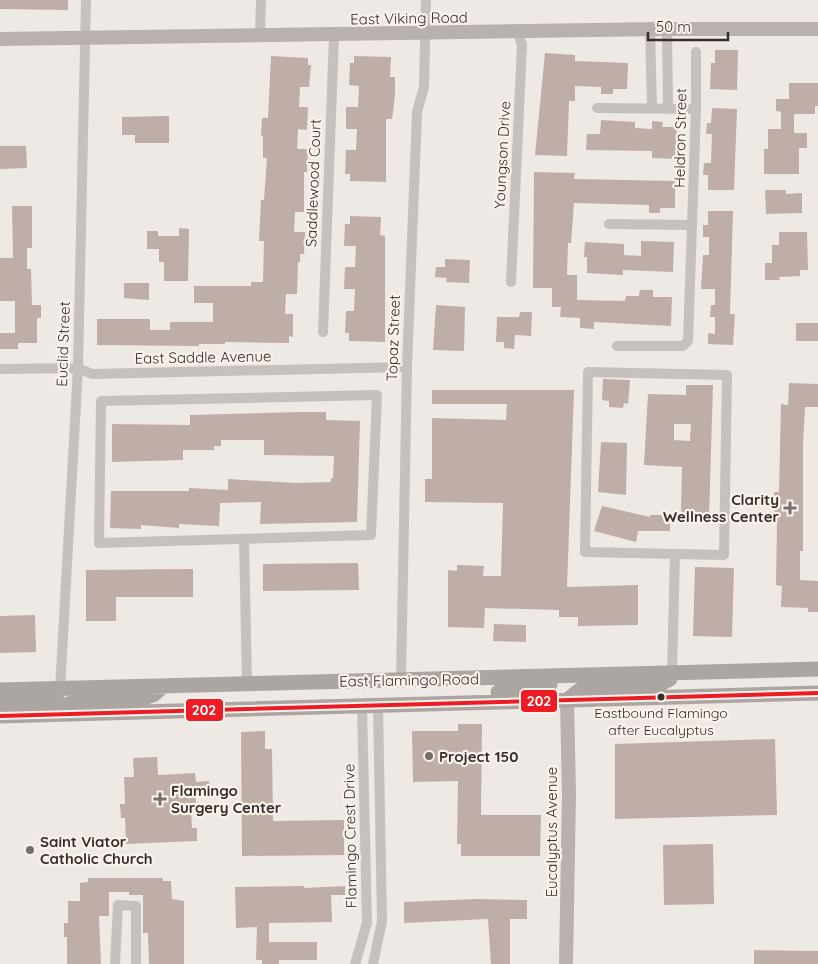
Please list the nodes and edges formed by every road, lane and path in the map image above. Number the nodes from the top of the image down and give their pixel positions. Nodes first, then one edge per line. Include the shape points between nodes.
1 (86, 0) edge
2 (261, 0) edge
3 (426, 0) edge
4 (650, 29) junction
5 (667, 29) junction
6 (818, 29) edge
7 (517, 31) junction
8 (426, 34) junction
9 (260, 36) junction
10 (334, 36) junction
11 (85, 39) junction
12 (0, 40) edge
13 (696, 52) dead end
14 (597, 108) dead end
15 (652, 108) junction
16 (668, 109) junction
17 (696, 109) junction
18 (610, 224) dead end
19 (692, 225) junction
20 (510, 282) dead end
21 (323, 332) dead end
22 (617, 346) dead end
23 (407, 367) junction
24 (78, 368) junction
25 (0, 369) edge
26 (244, 539) junction
27 (675, 554) junction
28 (818, 668) edge
29 (672, 673) junction
30 (550, 677) junction
31 (401, 679) junction
32 (247, 684) junction
33 (162, 687) junction
34 (60, 689) junction
35 (0, 690) edge
36 (818, 694) edge
37 (567, 700) junction
38 (455, 703) junction
39 (0, 704) edge
40 (362, 706) junction
41 (378, 706) junction
42 (43, 715) junction
43 (0, 716) edge
44 (115, 964) edge
45 (136, 964) edge
46 (355, 964) edge
47 (373, 964) edge
48 (566, 964) edge

1 - 11 street, Euclid Street
2 - 9 street
3 - 8 street, Topaz Street
4 - 5 street, East Viking Road
4 - 7 street, East Viking Road
4 - 15 street
5 - 6 street, East Viking Road
5 - 16 street
7 - 8 street, East Viking Road
7 - 20 street, Youngson Drive via 522,45
8 - 10 street, East Viking Road
8 - 23 street, Topaz Street via 424,87 417,112
9 - 10 street, East Viking Road
9 - 11 street, East Viking Road
10 - 21 street, Saddlewood Court
11 - 12 street, East Viking Road
11 - 24 street, Euclid Street
13 - 17 street, Heldron Street
14 - 15 street
15 - 16 street
16 - 17 street
17 - 19 street, Heldron Street
18 - 19 street
19 - 22 street, Heldron Street via 688,341 683,346
23 - 24 street, East Saddle Avenue via 92,374
23 - 31 street, Topaz Street
24 - 25 street, East Saddle Avenue
24 - 34 street, Euclid Street
26 - 26 street via 371,535 377,395 101,401 99,543
26 - 32 street
27 - 27 street via 585,552 588,372 727,375 724,555
27 - 29 street
28 - 29 main road, East Flamingo Road
29 - 30 main road, East Flamingo Road
29 - 37 main road via 670,679 660,684 588,688
30 - 31 main road, East Flamingo Road
30 - 38 main road via 550,684 543,688 476,694
31 - 32 main road, East Flamingo Road
32 - 33 main road, East Flamingo Road
33 - 34 main road, East Flamingo Road
33 - 42 main road via 144,698 75,702 56,706
34 - 35 main road, East Flamingo Road
34 - 39 main road via 39,702
36 - 37 main road, East Flamingo Road
37 - 38 main road, East Flamingo Road
37 - 48 street, Eucalyptus Avenue
38 - 41 main road, East Flamingo Road
40 - 41 main road, East Flamingo Road
40 - 42 main road, East Flamingo Road
40 - 46 street, Flamingo Crest Drive via 367,923
41 - 47 street, Flamingo Crest Drive via 382,921
42 - 43 main road, East Flamingo Road
44 - 45 street via 118,905 136,906

